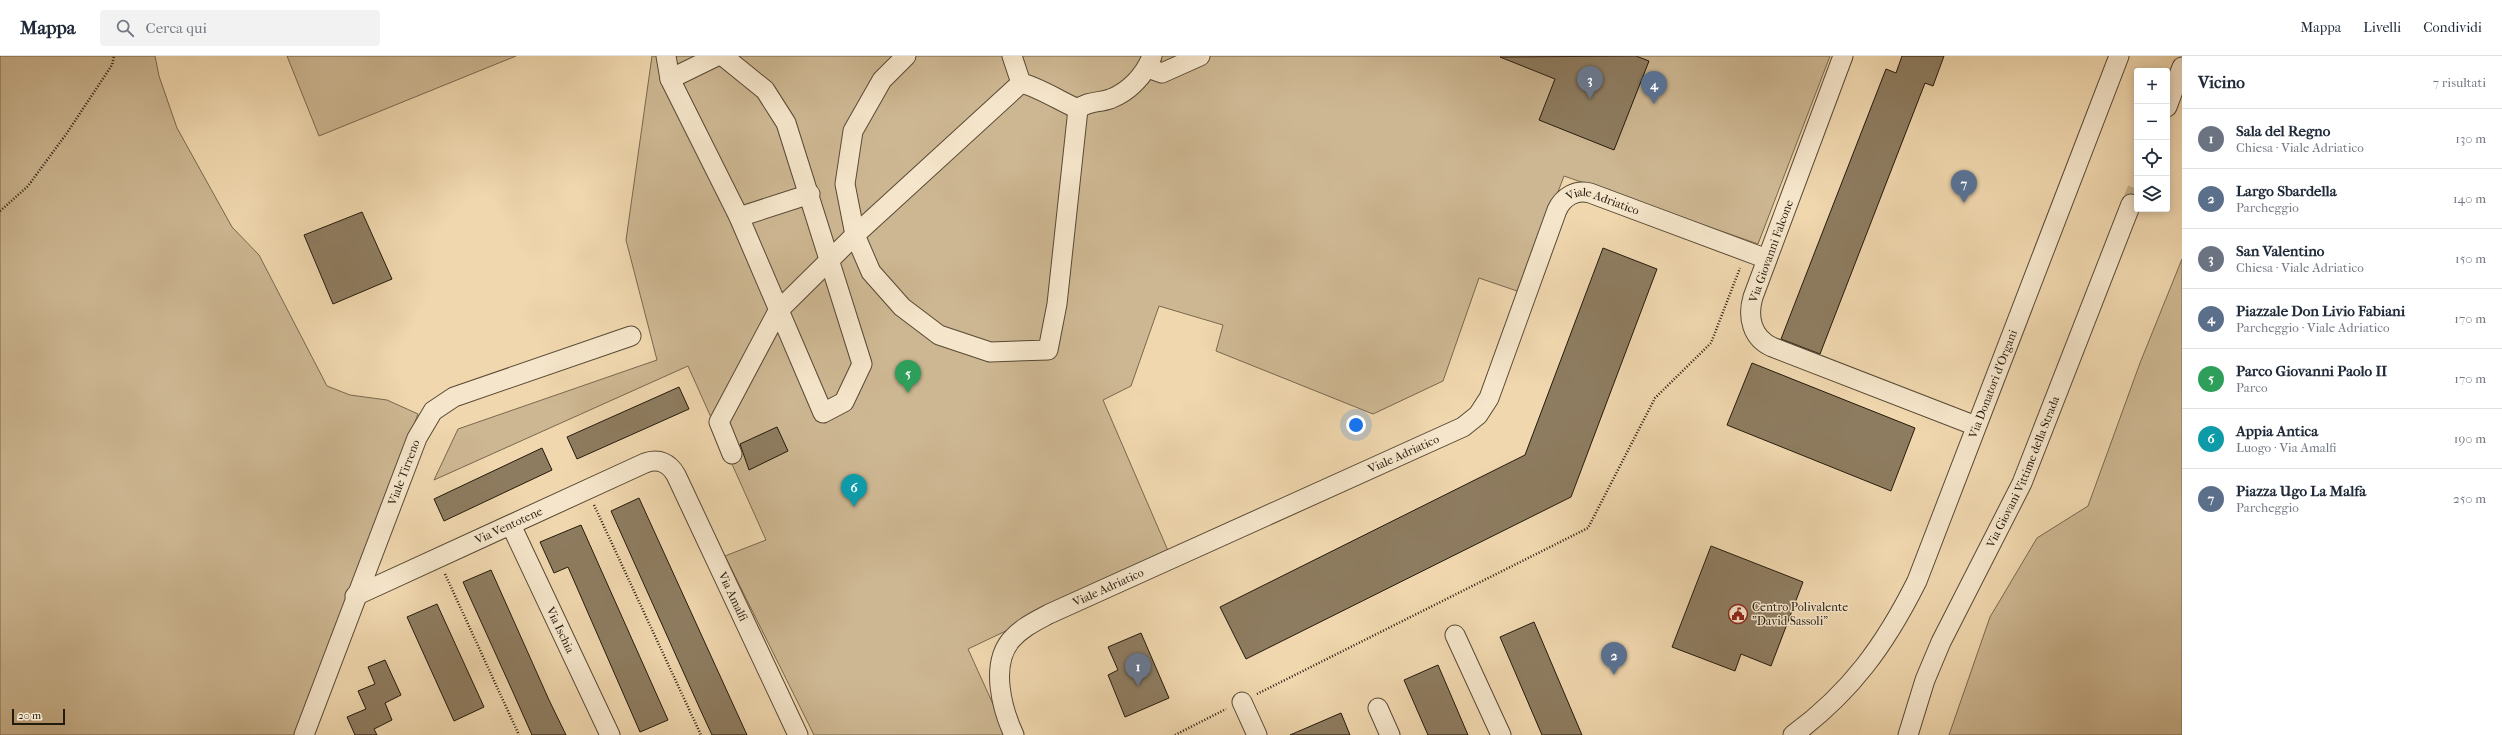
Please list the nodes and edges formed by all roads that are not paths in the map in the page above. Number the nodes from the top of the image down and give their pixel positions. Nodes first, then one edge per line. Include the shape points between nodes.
1 (666, 56) edge
2 (718, 56) edge
3 (723, 56) edge
4 (906, 56) edge
5 (1012, 56) edge
6 (1200, 56) edge
7 (1843, 56) edge
8 (2119, 56) edge
9 (1150, 62) edge
10 (2182, 67) edge
11 (670, 78) junction
12 (1021, 84) junction
13 (2168, 104) edge
14 (1078, 109) junction
15 (810, 194) junction
16 (2131, 204) tunnel mouth
17 (739, 217) junction
18 (855, 235) junction
19 (829, 259) junction
20 (1767, 259) junction
21 (778, 311) junction
22 (631, 336) dead end
23 (1976, 426) junction
24 (732, 454) dead end
25 (663, 462) joint
26 (511, 525) junction
27 (355, 596) junction
28 (1455, 635) dead end
29 (1242, 702) road end
30 (1378, 708) dead end
31 (304, 735) edge
32 (610, 735) edge
33 (798, 735) edge
34 (1014, 735) edge
35 (1257, 735) edge
36 (1390, 735) edge
37 (1501, 735) edge
38 (1793, 735) edge
39 (1908, 735) edge

1 - 11 street
2 - 11 street
3 - 15 street via 765,90 786,123
4 - 18 street via 882,80 853,131 845,184
5 - 12 street
6 - 9 street via 1162,73
7 - 20 street, Via Giovanni Falcone
8 - 23 street, Via Donatori d'Organi
9 - 14 street via 1133,85 1110,99 1084,104
10 - 13 street
11 - 17 street
12 - 14 street via 1030,85 1043,94
12 - 18 street
14 - 18 street via 1057,304 1048,350 990,352 940,335 902,307 871,272
15 - 17 street
15 - 19 street
16 - 39 street, Via Giovani Vittime della Strada via 2022,483 1941,642 1925,680
17 - 21 street
18 - 19 street
19 - 21 street
19 - 21 street via 862,364 844,402 823,413
20 - 23 street, Via Giovanni Falcone via 1750,310 1753,327 1764,344
20 - 34 street, Viale Adriatico via 1590,193 1577,193 1568,197 1557,210 1489,398 1478,415 1463,427 1056,611 1023,629 1007,646 1001,664 1004,706
21 - 24 street via 719,422
22 - 27 street, Viale Tirreno via 454,397 433,411 417,438
23 - 38 street, Via Donatori d'Organi via 1911,593 1874,657 1839,697
25 - 26 street, Via Ventotene via 645,463
25 - 33 street, Via Amalfi via 676,475
26 - 27 street, Via Ventotene
26 - 32 street, Via Ischia
27 - 31 street, Viale Tirreno
28 - 37 street
29 - 35 street
30 - 36 street

